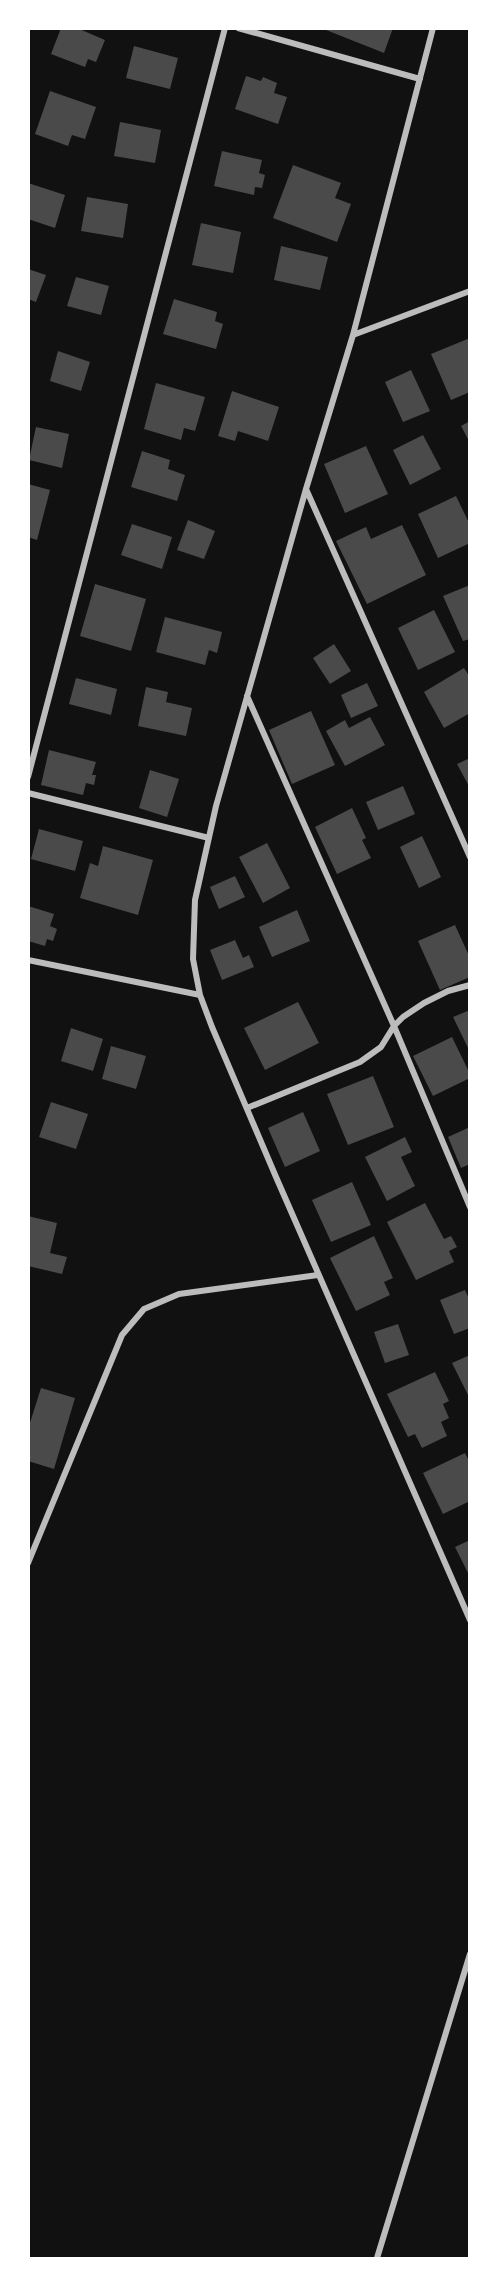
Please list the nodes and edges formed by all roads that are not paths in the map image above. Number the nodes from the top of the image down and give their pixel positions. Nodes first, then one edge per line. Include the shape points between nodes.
1 (225, 28) edge
2 (238, 28) edge
3 (433, 28) edge
4 (253, 30) edge
5 (420, 79) junction
6 (470, 291) edge
7 (353, 335) junction
8 (306, 489) junction
9 (247, 696) junction
10 (28, 777) edge
11 (28, 793) edge
12 (209, 838) junction
13 (470, 857) edge
14 (28, 960) edge
15 (470, 985) edge
16 (200, 995) junction
17 (394, 1026) junction
18 (247, 1107) junction
19 (470, 1207) edge
20 (318, 1275) junction
21 (28, 1563) edge
22 (470, 1620) edge
23 (470, 1954) edge
24 (377, 2259) edge

1 - 10 street
2 - 4 street
3 - 5 street
4 - 5 street
5 - 7 street
6 - 7 street
7 - 8 street
8 - 9 street
8 - 13 street
9 - 12 street
9 - 17 street
11 - 12 street
12 - 16 street via 195,900 194,959
14 - 16 street
15 - 17 street via 424,1003
16 - 18 street
17 - 18 street via 381,1047 360,1062
17 - 19 street
18 - 20 street
20 - 21 street via 179,1294 144,1309 122,1335
20 - 22 street
23 - 24 street

